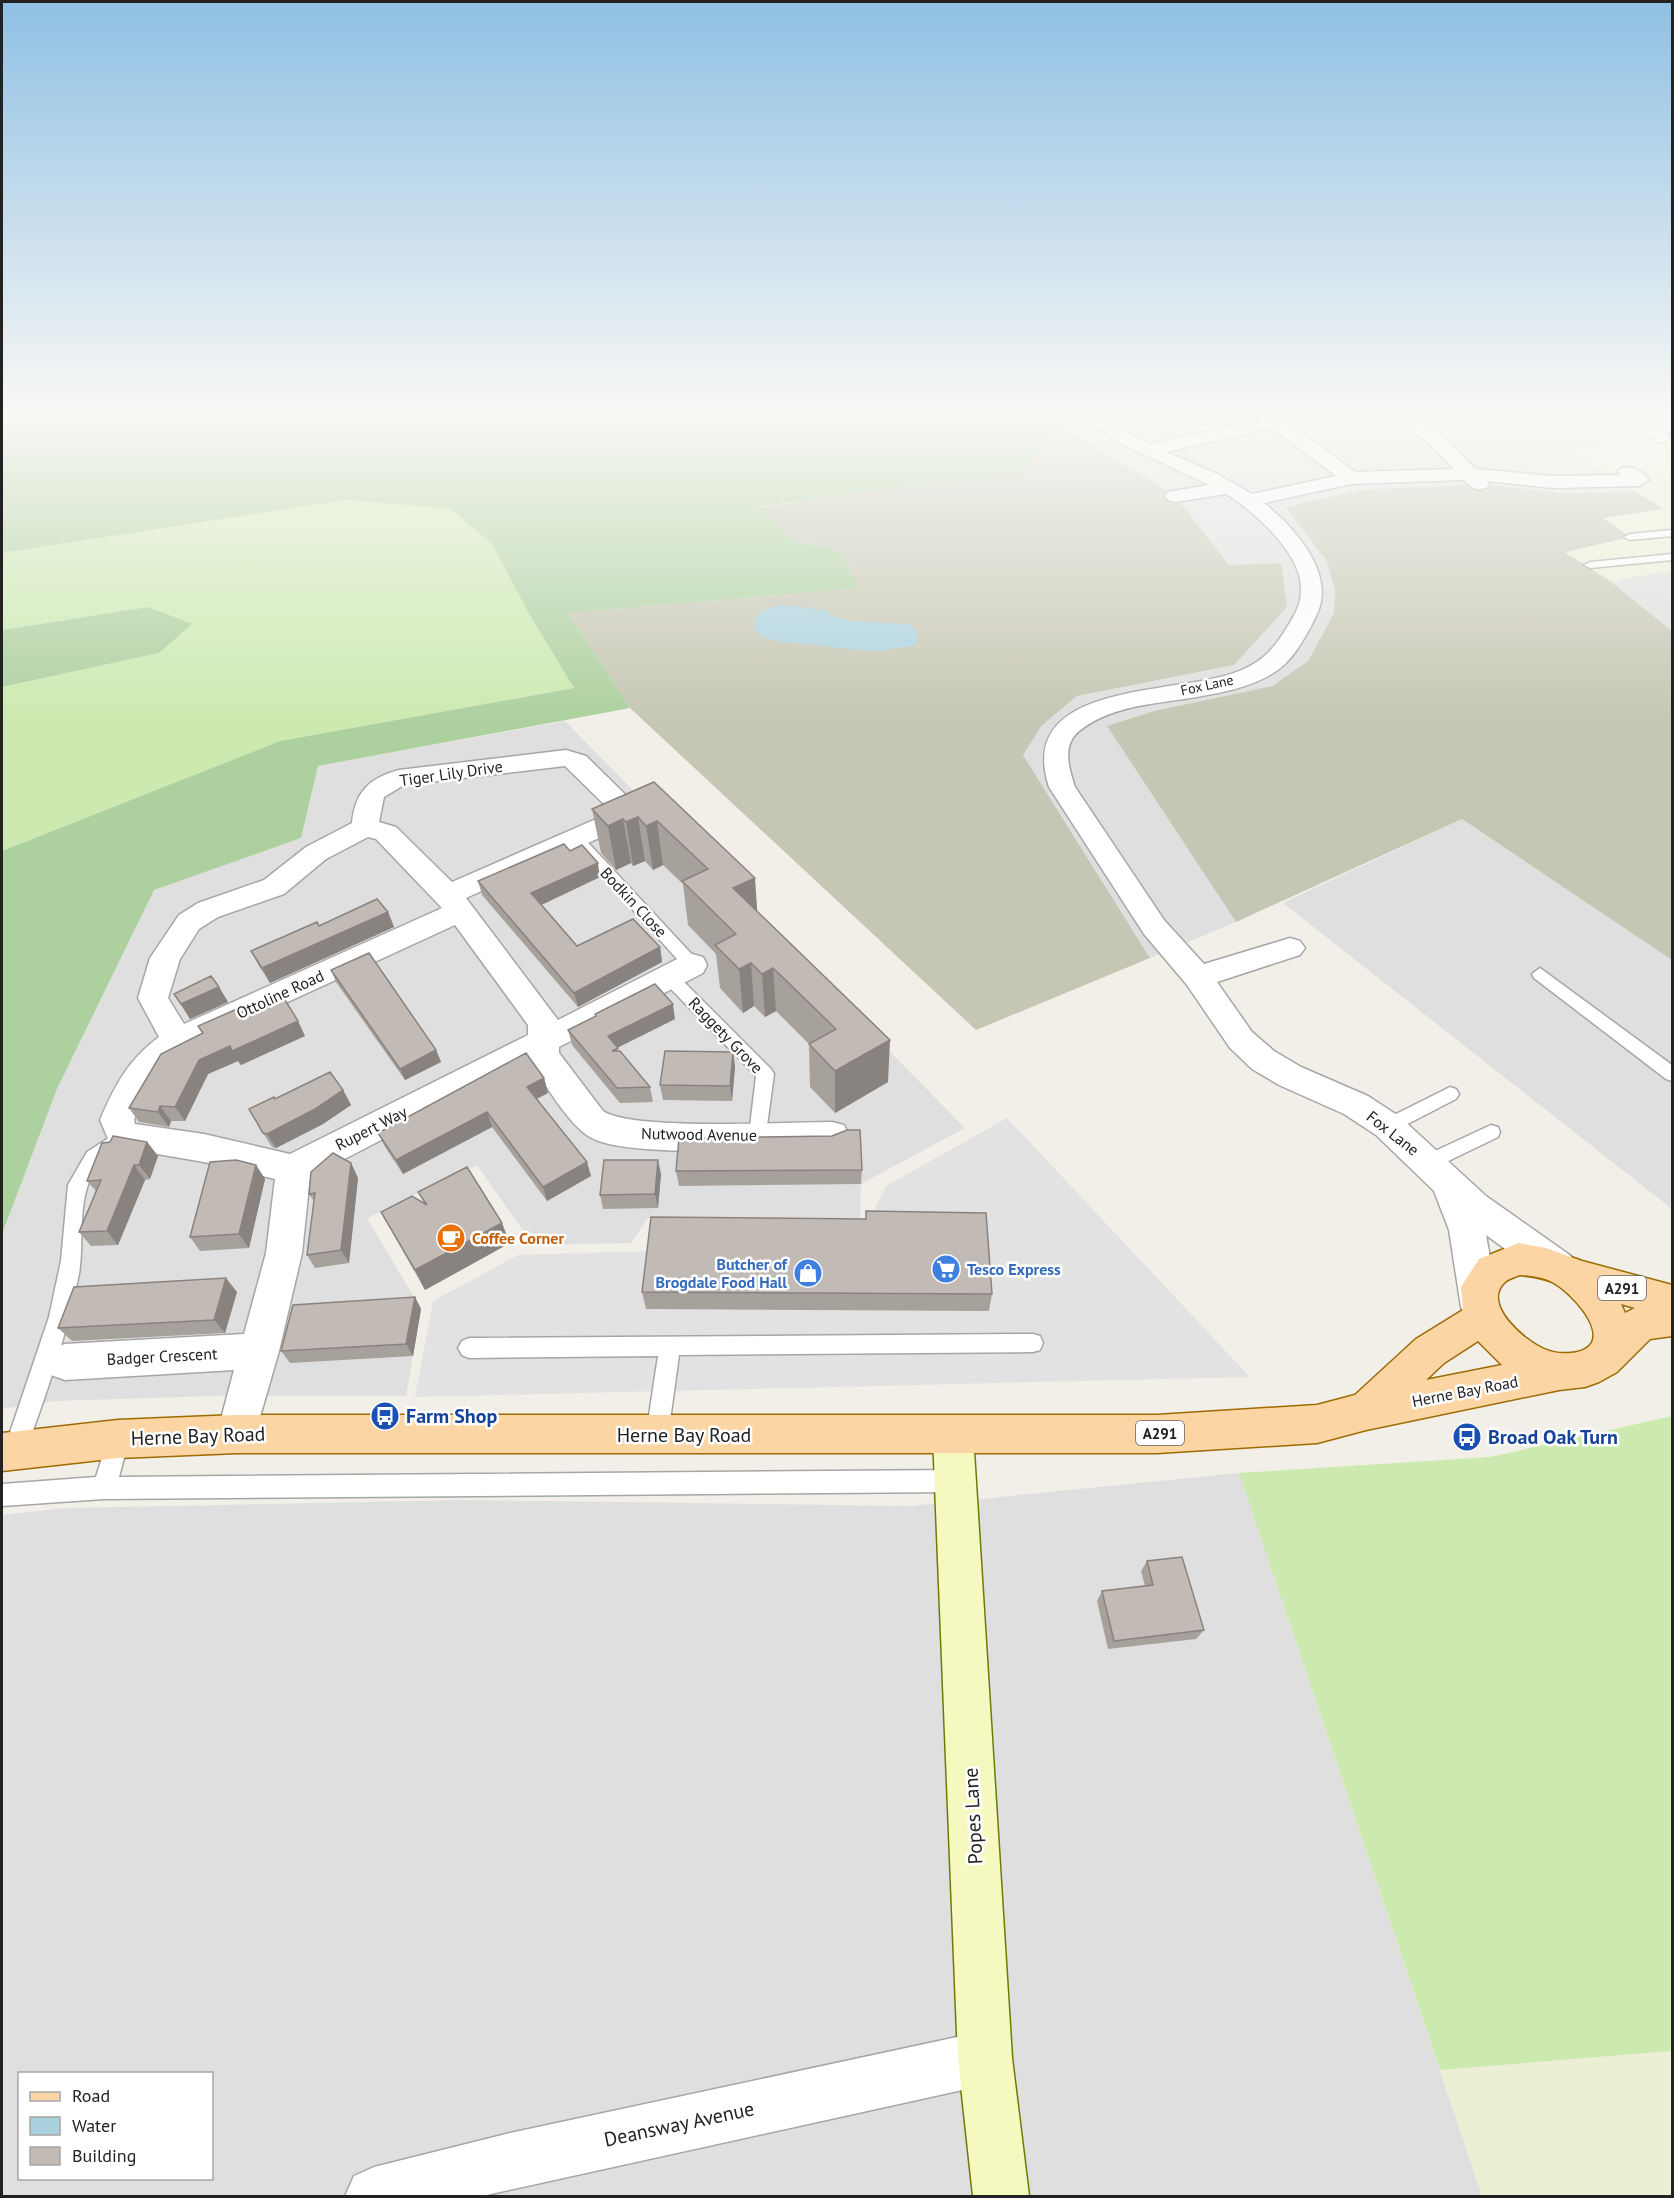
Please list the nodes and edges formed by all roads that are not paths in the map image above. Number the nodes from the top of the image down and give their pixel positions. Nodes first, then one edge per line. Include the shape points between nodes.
1 (1267, 518) edge
2 (1672, 533) edge
3 (1630, 537) dead end
4 (1672, 557) edge
5 (1590, 565) dead end
6 (630, 814) joint
7 (365, 827) junction
8 (576, 838) junction
9 (453, 904) junction
10 (1290, 948) dead end
11 (681, 971) junction
12 (1540, 974) dead end
13 (1198, 977) junction
14 (177, 1040) junction
15 (544, 1041) junction
16 (1672, 1074) edge
17 (1450, 1094) dead end
18 (1388, 1126) junction
19 (1491, 1132) dead end
20 (758, 1135) junction
21 (832, 1135) edge
22 (123, 1136) junction
23 (293, 1169) junction
24 (1439, 1173) junction
25 (1565, 1271) junction
26 (1672, 1301) edge
27 (1482, 1312) junction
28 (1672, 1319) edge
29 (1033, 1343) dead end
30 (670, 1346) junction
31 (469, 1348) dead end
32 (260, 1351) junction
33 (65, 1362) dead end
34 (1580, 1368) junction
35 (1366, 1411) junction
36 (237, 1434) junction
37 (657, 1435) junction
38 (118, 1439) junction
39 (8, 1451) edge
40 (955, 1458) junction
41 (104, 1488) junction
42 (2, 1495) edge
43 (985, 2058) junction
44 (374, 2196) edge
45 (1001, 2196) edge

1 - 13 street, Fox Lane via 1304,560 1313,588 1309,610 1262,681 1143,706 1088,703 1057,740 1053,763 1062,787 1154,927
2 - 3 lane
4 - 5 lane
6 - 7 street, Tiger Lily Drive via 577,761 566,758 399,778 380,785 368,798
6 - 8 street, Ottoline Road
7 - 9 street, Nutwood Avenue via 386,833
7 - 14 street via 316,854 274,887 208,910 189,922 165,958 153,998
8 - 9 street, Ottoline Road
8 - 11 lane, Bodkin Close
9 - 14 street, Ottoline Road
9 - 15 street, Nutwood Avenue via 544,1023
10 - 13 street
11 - 15 street, Rupert Way
11 - 20 lane, Raggety Grove via 765,1074
12 - 16 lane
13 - 18 street, Fox Lane via 1241,1040 1263,1060 1356,1105
14 - 22 street, Ottoline Road via 149,1061 129,1091 117,1120
15 - 20 street, Nutwood Avenue via 543,1055 591,1120 603,1129 645,1136
15 - 23 street, Rupert Way
17 - 18 lane
18 - 24 street, Fox Lane
19 - 24 lane
20 - 21 street, Nutwood Avenue
22 - 23 street via 204,1148
22 - 39 lane via 93,1154 77,1187 73,1251 60,1319 48,1362
23 - 32 street via 284,1253
24 - 25 street, Fox Lane via 1498,1226
24 - 27 street, Fox Lane via 1467,1230
25 - 26 main road, A291
25 - 27 main road via 1535,1260 1503,1262 1483,1279 1479,1292
25 - 34 main road via 1587,1286 1610,1320 1612,1337 1608,1353
27 - 34 main road via 1493,1333 1516,1354 1544,1368
27 - 35 main road, Herne Bay Road / A291 via 1430,1352
28 - 34 main road, A291 via 1640,1323
29 - 30 lane
30 - 31 lane
30 - 37 lane
32 - 33 street, Badger Crescent
32 - 36 street
34 - 35 main road, Herne Bay Road / A291
35 - 40 main road, Herne Bay Road / A291 via 1317,1424 1157,1434
36 - 37 main road, Herne Bay Road / A291
36 - 38 main road, Herne Bay Road / A291
37 - 40 main road, Herne Bay Road / A291
38 - 39 main road, Herne Bay Road / A291
38 - 41 lane
40 - 41 lane
40 - 43 street, Popes Lane
41 - 42 lane
43 - 44 street, Deansway Avenue via 510,2161
43 - 45 street, Popes Lane

